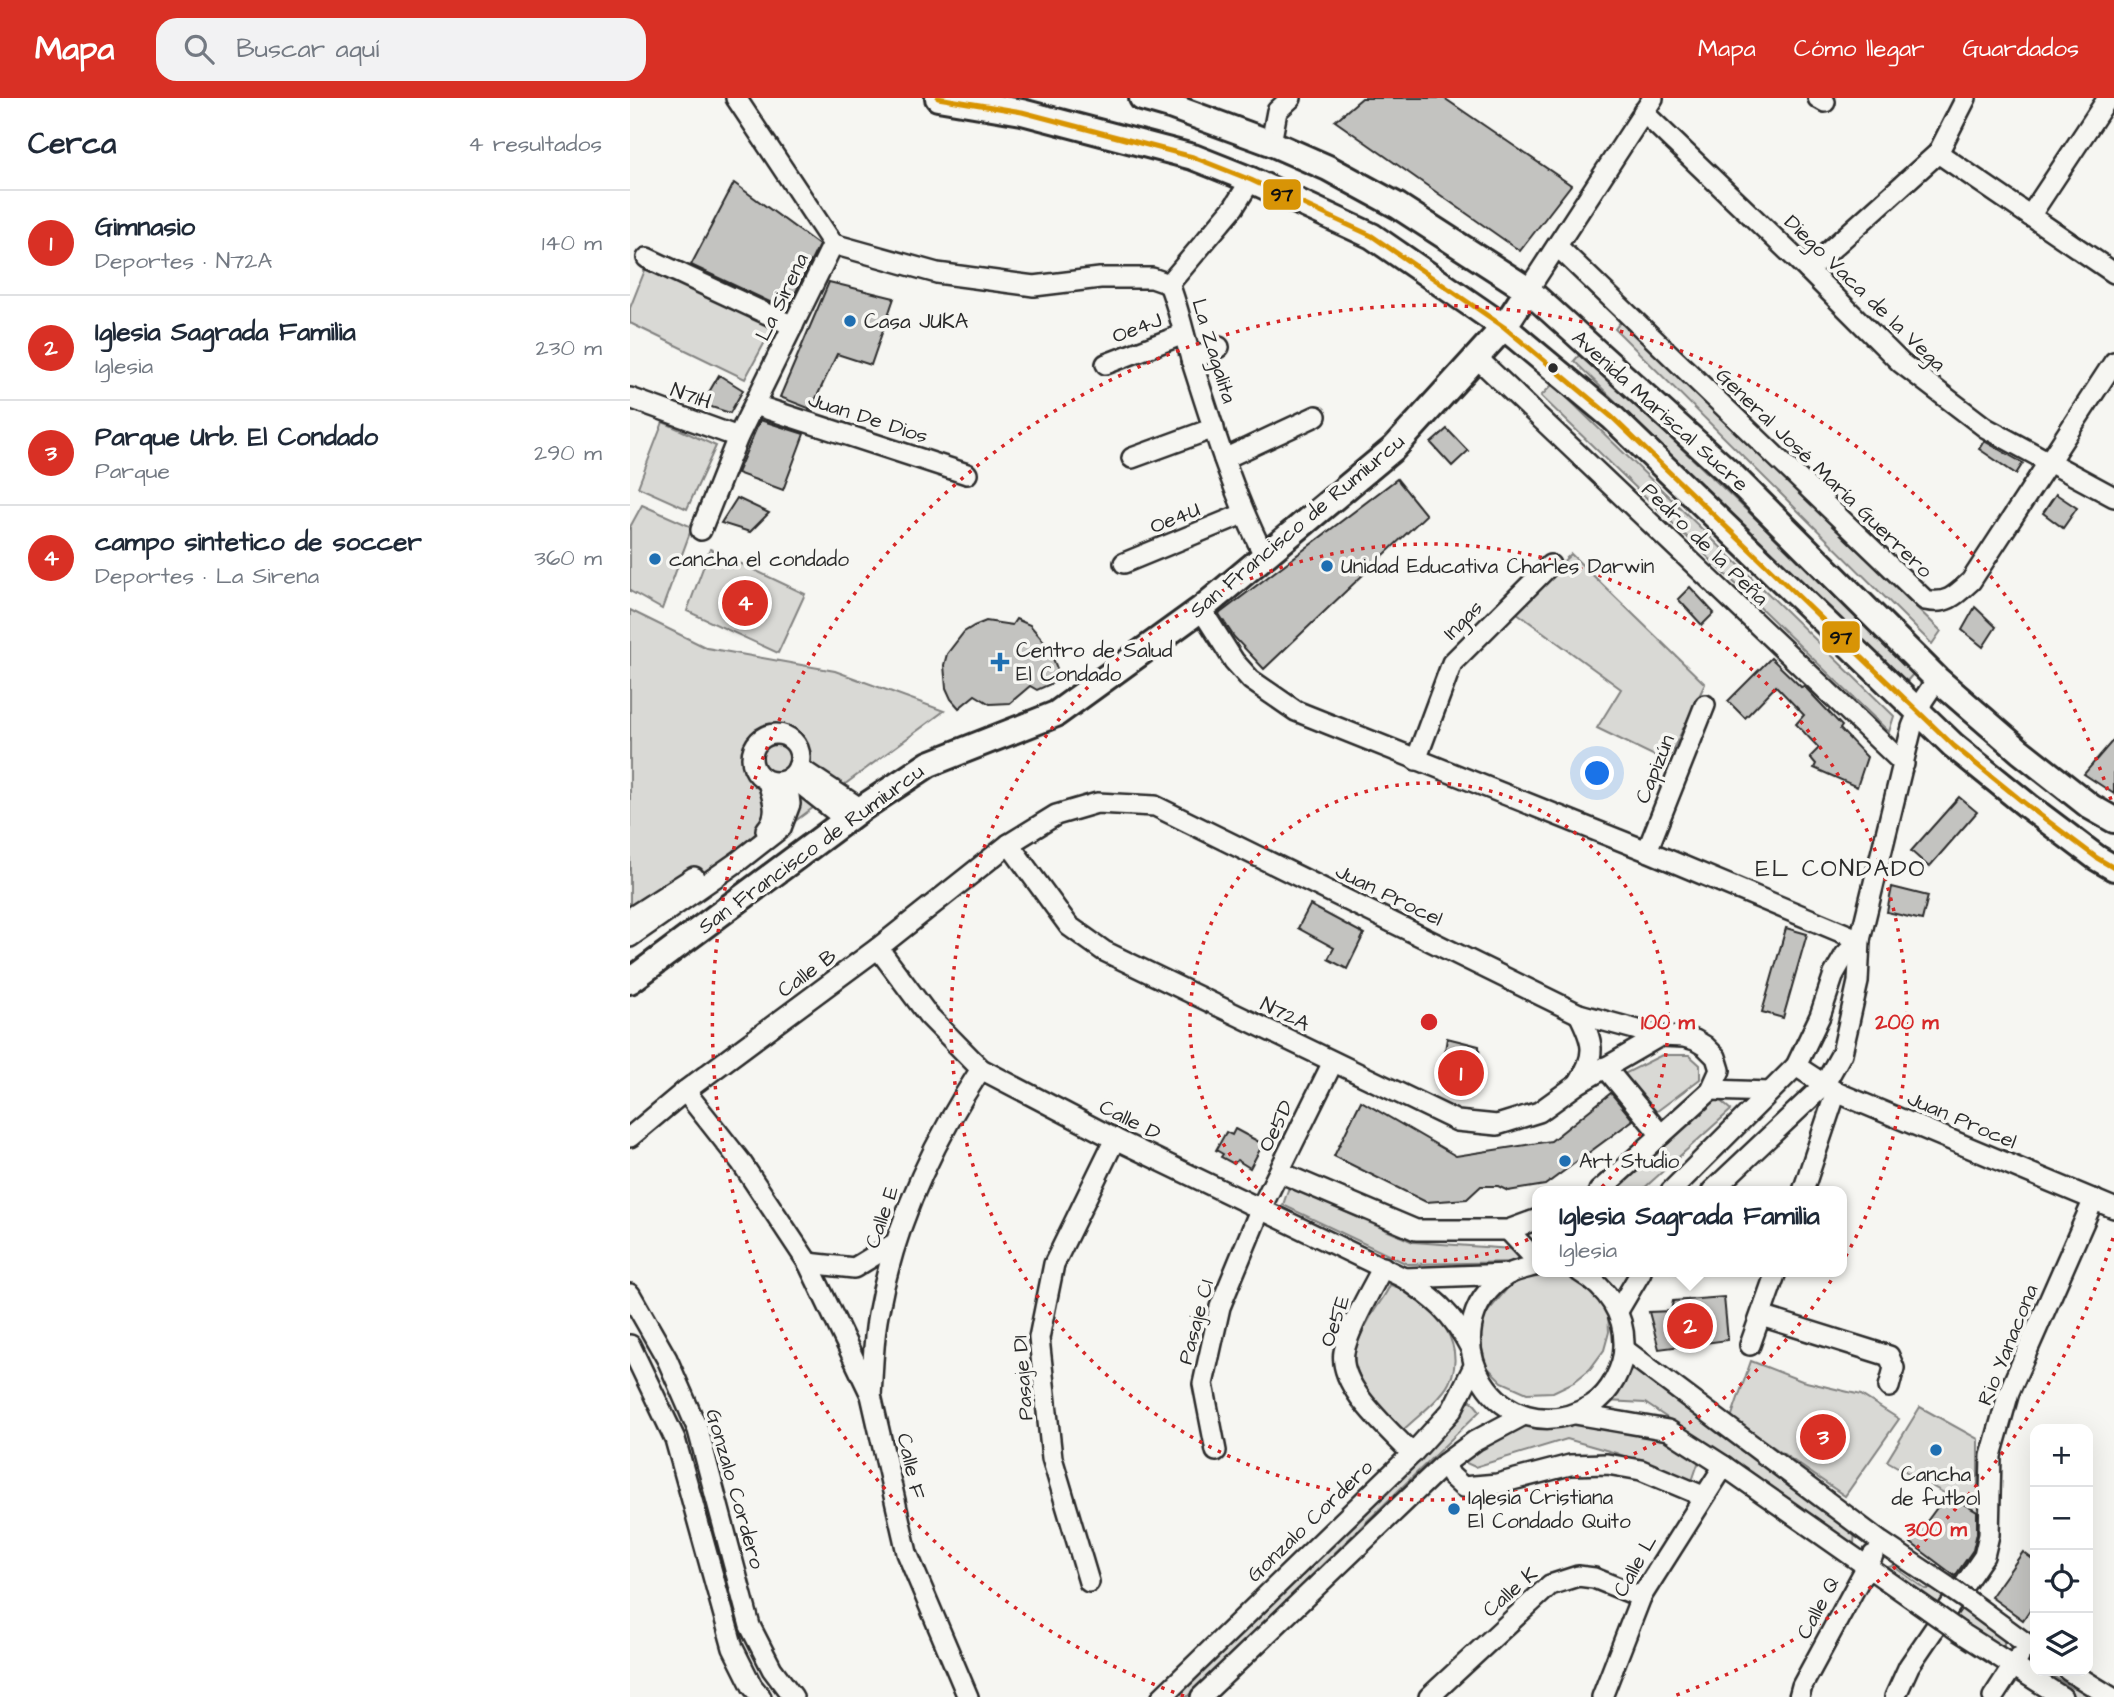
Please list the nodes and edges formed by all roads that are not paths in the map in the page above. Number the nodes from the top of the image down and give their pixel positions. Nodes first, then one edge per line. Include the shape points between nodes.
1 (736, 98) edge
2 (939, 98) edge
3 (1142, 98) edge
4 (1291, 98) edge
5 (1966, 98) edge
6 (2108, 98) edge
7 (1648, 105) edge
8 (1271, 143) junction
9 (1938, 153) junction
10 (1251, 180) junction
11 (2030, 216) junction
12 (833, 244) junction
13 (1557, 246) junction
14 (647, 258) dead end
15 (1808, 270) junction
16 (2114, 273) edge
17 (1169, 284) junction
18 (1528, 290) junction
19 (793, 326) junction
20 (1504, 327) junction
21 (1184, 334) junction
22 (1219, 347) dead end
23 (1476, 357) junction
24 (1191, 360) junction
25 (2114, 362) edge
26 (1106, 364) dead end
27 (630, 398) edge
28 (755, 405) junction
29 (1316, 416) dead end
30 (1214, 428) junction
31 (738, 437) junction
32 (1132, 458) dead end
33 (1224, 459) junction
34 (2049, 463) junction
35 (967, 474) dead end
36 (2114, 496) edge
37 (1243, 514) junction
38 (701, 530) dead end
39 (1264, 555) junction
40 (1124, 563) dead end
41 (1550, 565) dead end
42 (1201, 609) junction
43 (1937, 679) junction
44 (1705, 705) dead end
45 (1919, 710) junction
46 (1416, 760) junction
47 (1903, 764) junction
48 (786, 776) junction
49 (853, 814) junction
50 (2114, 820) edge
51 (1009, 844) junction
52 (1647, 850) junction
53 (2114, 868) edge
54 (630, 918) edge
55 (630, 937) edge
56 (1860, 940) junction
57 (878, 948) junction
58 (630, 981) edge
59 (1579, 1014) junction
60 (1660, 1036) junction
61 (1333, 1062) junction
62 (1796, 1066) junction
63 (1605, 1067) junction
64 (981, 1069) junction
65 (1579, 1083) junction
66 (1830, 1089) junction
67 (1711, 1090) junction
68 (685, 1091) junction
69 (1769, 1092) junction
70 (1661, 1135) junction
71 (630, 1137) edge
72 (1115, 1139) junction
73 (1716, 1146) junction
74 (1737, 1166) junction
75 (1279, 1172) junction
76 (1605, 1186) edge
77 (1676, 1186) edge
78 (1717, 1186) edge
79 (1804, 1186) edge
80 (2094, 1199) junction
81 (2114, 1208) edge
82 (1260, 1210) junction
83 (1532, 1221) edge
84 (1508, 1230) junction
85 (895, 1243) junction
86 (1532, 1257) edge
87 (808, 1263) junction
88 (1532, 1266) edge
89 (1383, 1267) junction
90 (1508, 1274) junction
91 (1589, 1277) edge
92 (1638, 1277) edge
93 (1774, 1277) edge
94 (1404, 1278) junction
95 (630, 1294) edge
96 (1618, 1311) junction
97 (1761, 1316) junction
98 (630, 1345) edge
99 (1750, 1345) dead end
100 (1625, 1349) junction
101 (1472, 1356) junction
102 (1889, 1387) dead end
103 (871, 1395) junction
104 (1575, 1414) junction
105 (1524, 1415) junction
106 (1216, 1451) dead end
107 (1412, 1454) junction
108 (1444, 1464) junction
109 (1724, 1466) junction
110 (1703, 1496) junction
111 (1881, 1542) junction
112 (1867, 1565) junction
113 (1089, 1582) dead end
114 (1641, 1597) junction
115 (2030, 1646) edge
116 (2030, 1648) edge
117 (2012, 1667) junction
118 (2077, 1676) edge
119 (964, 1692) edge
120 (761, 1697) edge
121 (793, 1697) edge
122 (1162, 1697) edge
123 (1201, 1697) edge
124 (1429, 1697) edge
125 (1602, 1697) edge
126 (1799, 1697) edge
127 (1895, 1697) edge
128 (1993, 1697) edge
129 (2062, 1697) edge
130 (2110, 1697) edge

1 - 12 street, La Sirena
2 - 10 main road, Avenida Mariscal Sucre via 1022,112 1139,141
3 - 8 main road, Avenida Mariscal Sucre
4 - 8 street via 1277,111
5 - 9 street
6 - 11 street
7 - 13 street, San Francisco de Rumiurcu
7 - 15 street, Diego Vaca de la Vega
8 - 18 main road, Avenida Mariscal Sucre via 1398,206
9 - 11 street
9 - 15 street
10 - 17 street, La Zagalita
10 - 20 main road, Avenida Mariscal Sucre via 1372,236
11 - 16 street
12 - 17 street via 937,273 1034,286 1100,278 1152,278
12 - 19 street, La Sirena
13 - 18 street, San Francisco de Rumiurcu
13 - 34 street, General José María Guerrero via 1925,600 1948,601 1971,581
14 - 19 street
15 - 34 street, Diego Vaca de la Vega via 1901,363 1939,394 1986,428
17 - 21 street, La Zagalita
18 - 20 main road, San Francisco de Rumiurcu
18 - 43 main road, Avenida Mariscal Sucre via 1732,475
19 - 28 street, La Sirena
20 - 23 main road, San Francisco de Rumiurcu
20 - 45 main road, Avenida Mariscal Sucre via 1613,418
21 - 24 street, La Zagalita
21 - 26 street, Oe4J
22 - 24 street
23 - 39 main road, San Francisco de Rumiurcu via 1395,448
23 - 47 street, Pedro de la Peña
24 - 30 street, La Zagalita
25 - 34 street, General José María Guerrero
27 - 31 street, N71H
28 - 31 street, La Sirena
28 - 35 street, Juan De Dios
29 - 33 street
30 - 32 street
30 - 33 street, La Zagalita
31 - 38 street, La Sirena
33 - 37 street, La Zagalita
34 - 36 street, Diego Vaca de la Vega
37 - 39 street, La Zagalita
37 - 40 street, Oe4U
39 - 42 main road, San Francisco de Rumiurcu
41 - 46 street, Ingas via 1452,663
42 - 46 street via 1234,662 1267,692 1296,711
42 - 49 main road, San Francisco de Rumiurcu via 1056,714 929,764
43 - 45 street
43 - 50 main road, Avenida Mariscal Sucre via 2020,751
44 - 52 street, Capizún
45 - 47 street
45 - 53 main road, Avenida Mariscal Sucre via 1954,746 2028,806
46 - 52 street
47 - 56 street
48 - 49 street
48 - 54 street via 772,824 764,832
48 - 55 street via 790,804 781,828
49 - 58 main road, San Francisco de Rumiurcu
51 - 57 street, Calle B
51 - 59 street, Juan Procel via 1056,815 1097,803 1155,806
51 - 61 street, N72A via 1069,926 1104,951
52 - 56 street
56 - 62 street via 1834,974
56 - 66 street via 1858,982
57 - 64 street, Calle D via 928,1015
57 - 68 street, Calle B
59 - 60 street, Juan Procel
59 - 65 street via 1588,1032 1591,1064
60 - 63 street, N72A
60 - 67 street, Juan Procel via 1684,1037 1716,1057 1720,1070
61 - 65 street, N72A via 1457,1121 1497,1125 1539,1112
61 - 75 street, Oe5D
62 - 66 street, Juan Procel
62 - 69 street
63 - 65 street, N72A
63 - 70 street
64 - 72 street, Calle D
64 - 85 street, Calle E via 951,1114
66 - 74 street
66 - 79 street
66 - 80 street, Juan Procel
67 - 69 street
67 - 70 street
68 - 71 street, Calle B
68 - 87 street, Calle F via 741,1162
69 - 73 street
70 - 76 street
72 - 82 street, Calle D
72 - 113 street, Pasaje D1 via 1054,1264 1039,1338 1052,1458
73 - 74 street
73 - 77 street
74 - 78 street
75 - 82 street, Oe5D
75 - 84 street via 1416,1230
80 - 81 street, Juan Procel
80 - 127 street, Rio Yanacona via 2009,1392 1991,1456 1989,1535 1984,1556 1909,1666
82 - 89 street, Calle D
82 - 106 street, Pasaje C1 via 1220,1307 1203,1384
83 - 84 street
84 - 86 street
85 - 87 street via 854,1268
85 - 103 street, Calle E via 877,1317
87 - 103 street, Calle F
88 - 90 street
89 - 94 street, Calle D
89 - 107 street, Oe5E via 1344,1353 1346,1373 1356,1393
90 - 94 street, Calle D
90 - 101 street, Gonzalo Cordero via 1487,1293 1473,1318
91 - 96 street
92 - 96 street
93 - 97 street
94 - 101 street, Calle D via 1446,1310
95 - 121 street, Gonzalo Cordero via 667,1359 698,1430 750,1626
96 - 100 street
97 - 99 street
97 - 102 street via 1889,1356 1894,1368
98 - 120 street via 675,1439 733,1648
100 - 104 street via 1615,1381 1598,1401
100 - 111 street
101 - 105 street, Calle D via 1485,1387 1502,1404
101 - 107 street, Gonzalo Cordero via 1452,1410
103 - 119 street, Calle F via 907,1553
104 - 105 street via 1549,1419
104 - 109 street via 1668,1430
105 - 108 street
107 - 122 street, Gonzalo Cordero
108 - 110 street via 1463,1487 1497,1484 1570,1465 1607,1464 1642,1470
108 - 123 street
109 - 110 street, Calle L
109 - 112 street
110 - 114 street, Calle L
111 - 112 street, Calle Q
111 - 115 street, bridge
112 - 117 street, bridge
112 - 126 street, Calle Q
114 - 124 street, Calle K via 1594,1578 1578,1576 1550,1584
114 - 125 street, Calle L
116 - 117 street
117 - 128 street
117 - 129 street
118 - 130 street

